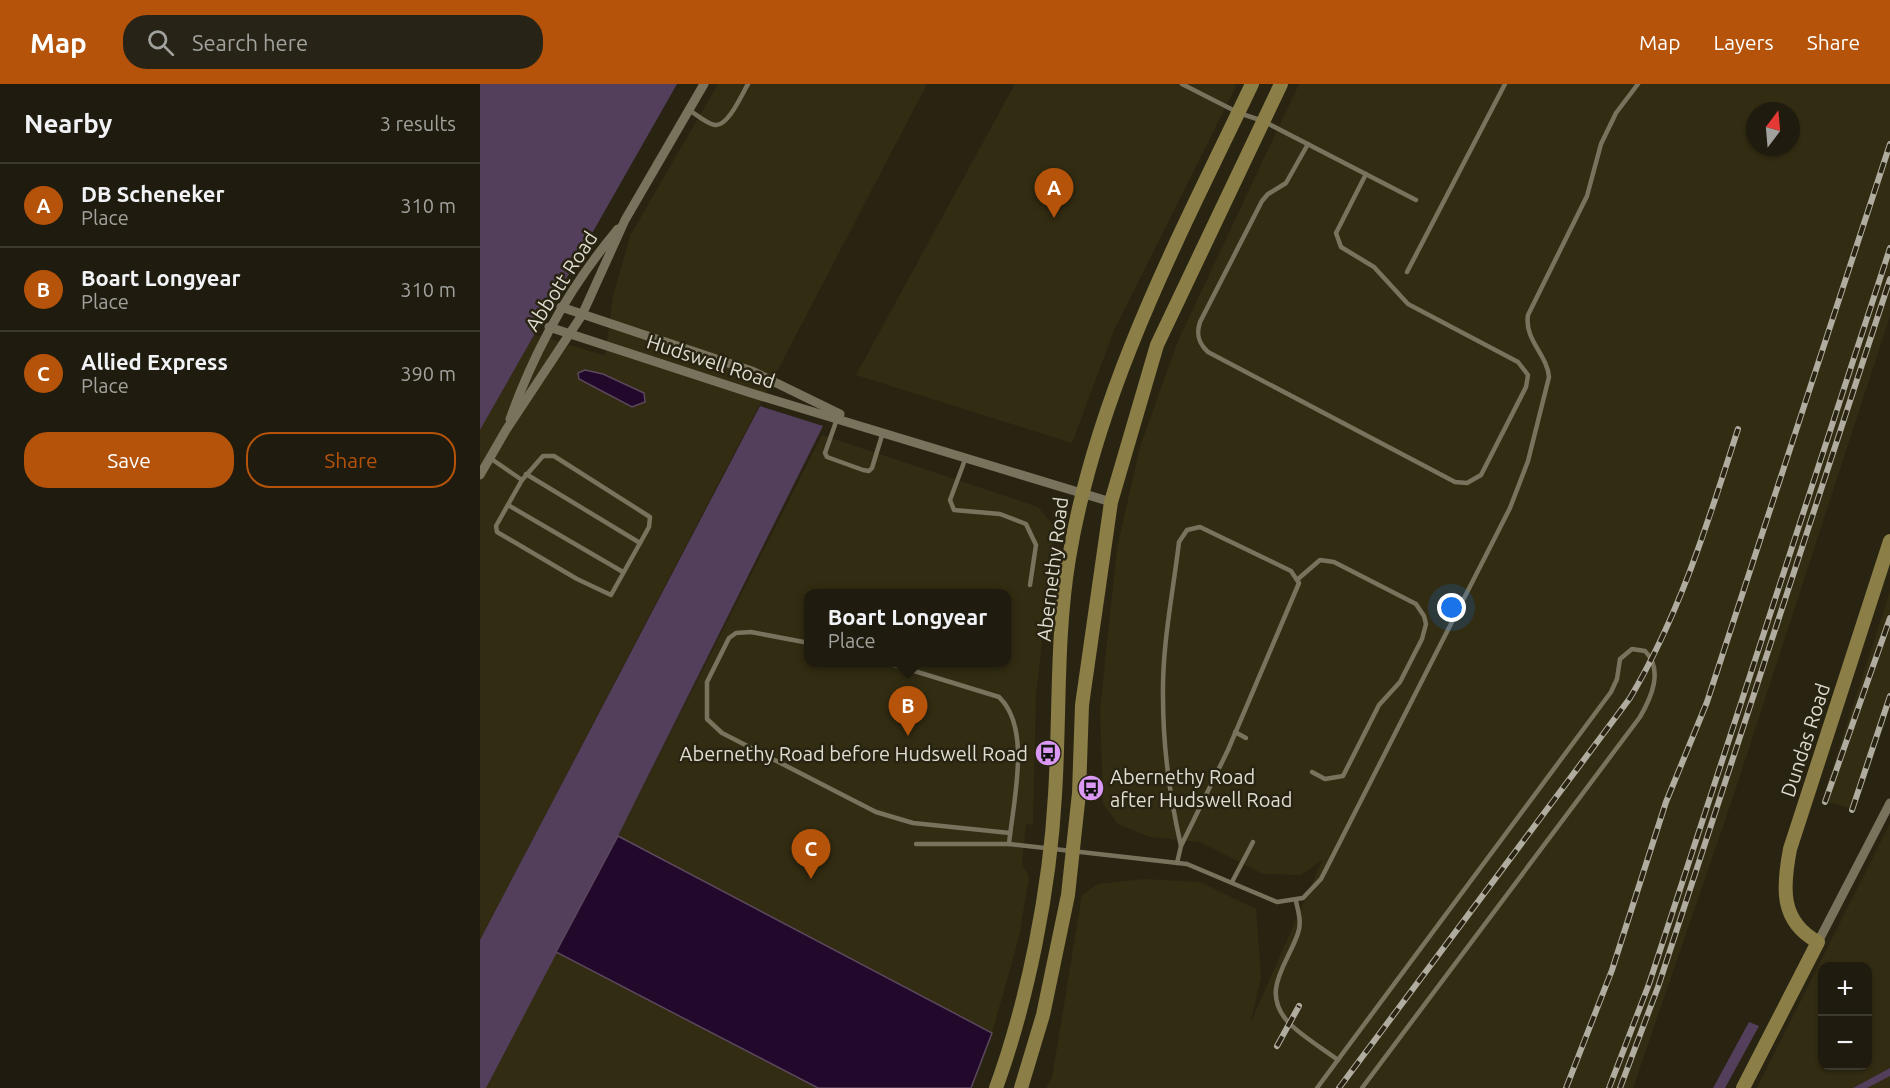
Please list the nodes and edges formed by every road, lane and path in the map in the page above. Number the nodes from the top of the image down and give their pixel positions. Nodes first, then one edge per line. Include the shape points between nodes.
1 (704, 84) edge
2 (748, 84) edge
3 (1182, 84) edge
4 (1252, 84) edge
5 (1281, 84) edge
6 (1505, 84) edge
7 (1638, 84) edge
8 (689, 110) junction
9 (1239, 113) junction
10 (1263, 121) junction
11 (1308, 144) junction
12 (1366, 174) junction
13 (1416, 200) dead end
14 (625, 220) junction
15 (1407, 272) dead end
16 (561, 307) junction
17 (582, 315) junction
18 (549, 327) junction
19 (569, 334) junction
20 (837, 418) junction
21 (864, 426) junction
22 (506, 430) junction
23 (883, 432) junction
24 (966, 457) junction
25 (490, 458) junction
26 (526, 474) junction
27 (480, 475) edge
28 (522, 480) junction
29 (1081, 492) junction
30 (1111, 502) junction
31 (508, 505) junction
32 (1890, 541) edge
33 (640, 543) junction
34 (623, 573) junction
35 (1298, 579) junction
36 (1030, 585) dead end
37 (804, 642) edge
38 (898, 667) edge
39 (1235, 732) junction
40 (1246, 738) dead end
41 (1312, 772) dead end
42 (1890, 803) edge
43 (1010, 833) junction
44 (1253, 842) dead end
45 (916, 844) dead end
46 (1009, 844) junction
47 (1181, 846) junction
48 (1050, 850) junction
49 (1073, 852) junction
50 (1177, 863) junction
51 (1232, 882) junction
52 (1296, 901) junction
53 (1818, 942) junction
54 (1338, 1060) junction
55 (996, 1088) edge
56 (1021, 1088) edge
57 (1317, 1088) edge
58 (1362, 1088) edge
59 (1743, 1088) edge

1 - 8 street, Abbott Road
2 - 8 lane via 721,124 714,125
3 - 9 lane
4 - 9 main road, Abernethy Road
5 - 10 main road
6 - 15 lane
7 - 52 lane via 1601,144 1587,196 1528,315 1527,328 1549,377 1519,488 1321,879 1312,891
8 - 14 street, Abbott Road
9 - 10 lane
9 - 29 main road, Abernethy Road via 1135,333
10 - 11 lane
10 - 30 main road via 1157,345
11 - 12 lane
11 - 12 lane via 1286,183 1262,201 1200,322 1199,341 1208,352 1455,482 1474,482 1526,387 1528,375 1518,362 1408,304 1374,267 1341,247 1336,233
12 - 13 lane
14 - 16 street, Abbott Road
14 - 17 street, Abbott Road
16 - 17 street, Hudswell Road
16 - 18 street, Abbott Road
17 - 19 street, Abbott Road
17 - 21 street, Hudswell Road via 752,371
18 - 19 street, Hudswell Road
18 - 22 street, Abbott Road
19 - 20 street, Hudswell Road
19 - 22 street, Abbott Road
20 - 21 street, Hudswell Road
20 - 23 lane via 827,457 863,470 872,468
21 - 23 street, Hudswell Road
22 - 25 street, Abbott Road
23 - 24 street, Hudswell Road
24 - 29 street, Hudswell Road
24 - 36 lane via 951,507 1000,514 1026,524 1036,545
25 - 27 street, Abbott Road
25 - 28 lane
26 - 28 lane
26 - 33 lane
26 - 33 lane via 543,456 554,456 650,517
28 - 31 lane
29 - 30 street, Hudswell Road
29 - 48 main road, Abernethy Road via 1068,562 1056,703
30 - 49 main road via 1082,705
31 - 34 lane
31 - 34 lane via 496,526 497,532 611,595
32 - 53 main road, Dundas Road via 1790,849 1784,882 1786,903 1794,920 1807,936
33 - 34 lane
35 - 39 lane via 1298,589
35 - 41 lane via 1320,560 1334,562 1416,604 1426,624 1400,682 1379,705 1343,776 1326,779
35 - 47 lane via 1291,571 1207,529 1192,527 1179,542 1163,698 1170,788
37 - 43 lane via 751,632 729,638 707,682 706,719 722,733 876,812 913,824
38 - 43 lane via 999,697 1010,707 1017,731
39 - 40 lane
39 - 47 lane
42 - 53 street
43 - 46 lane
44 - 51 lane
45 - 46 lane
46 - 48 lane
47 - 50 lane
48 - 49 lane
48 - 55 main road, Abernethy Road via 1023,1002
49 - 50 lane
49 - 56 main road via 1043,1015
50 - 51 lane via 1196,866
51 - 52 lane via 1266,900
52 - 54 lane via 1299,932 1276,980 1276,994 1289,1023
53 - 59 main road
54 - 57 lane
54 - 58 lane via 1611,692 1620,659 1632,649 1648,653 1654,687 1640,717

